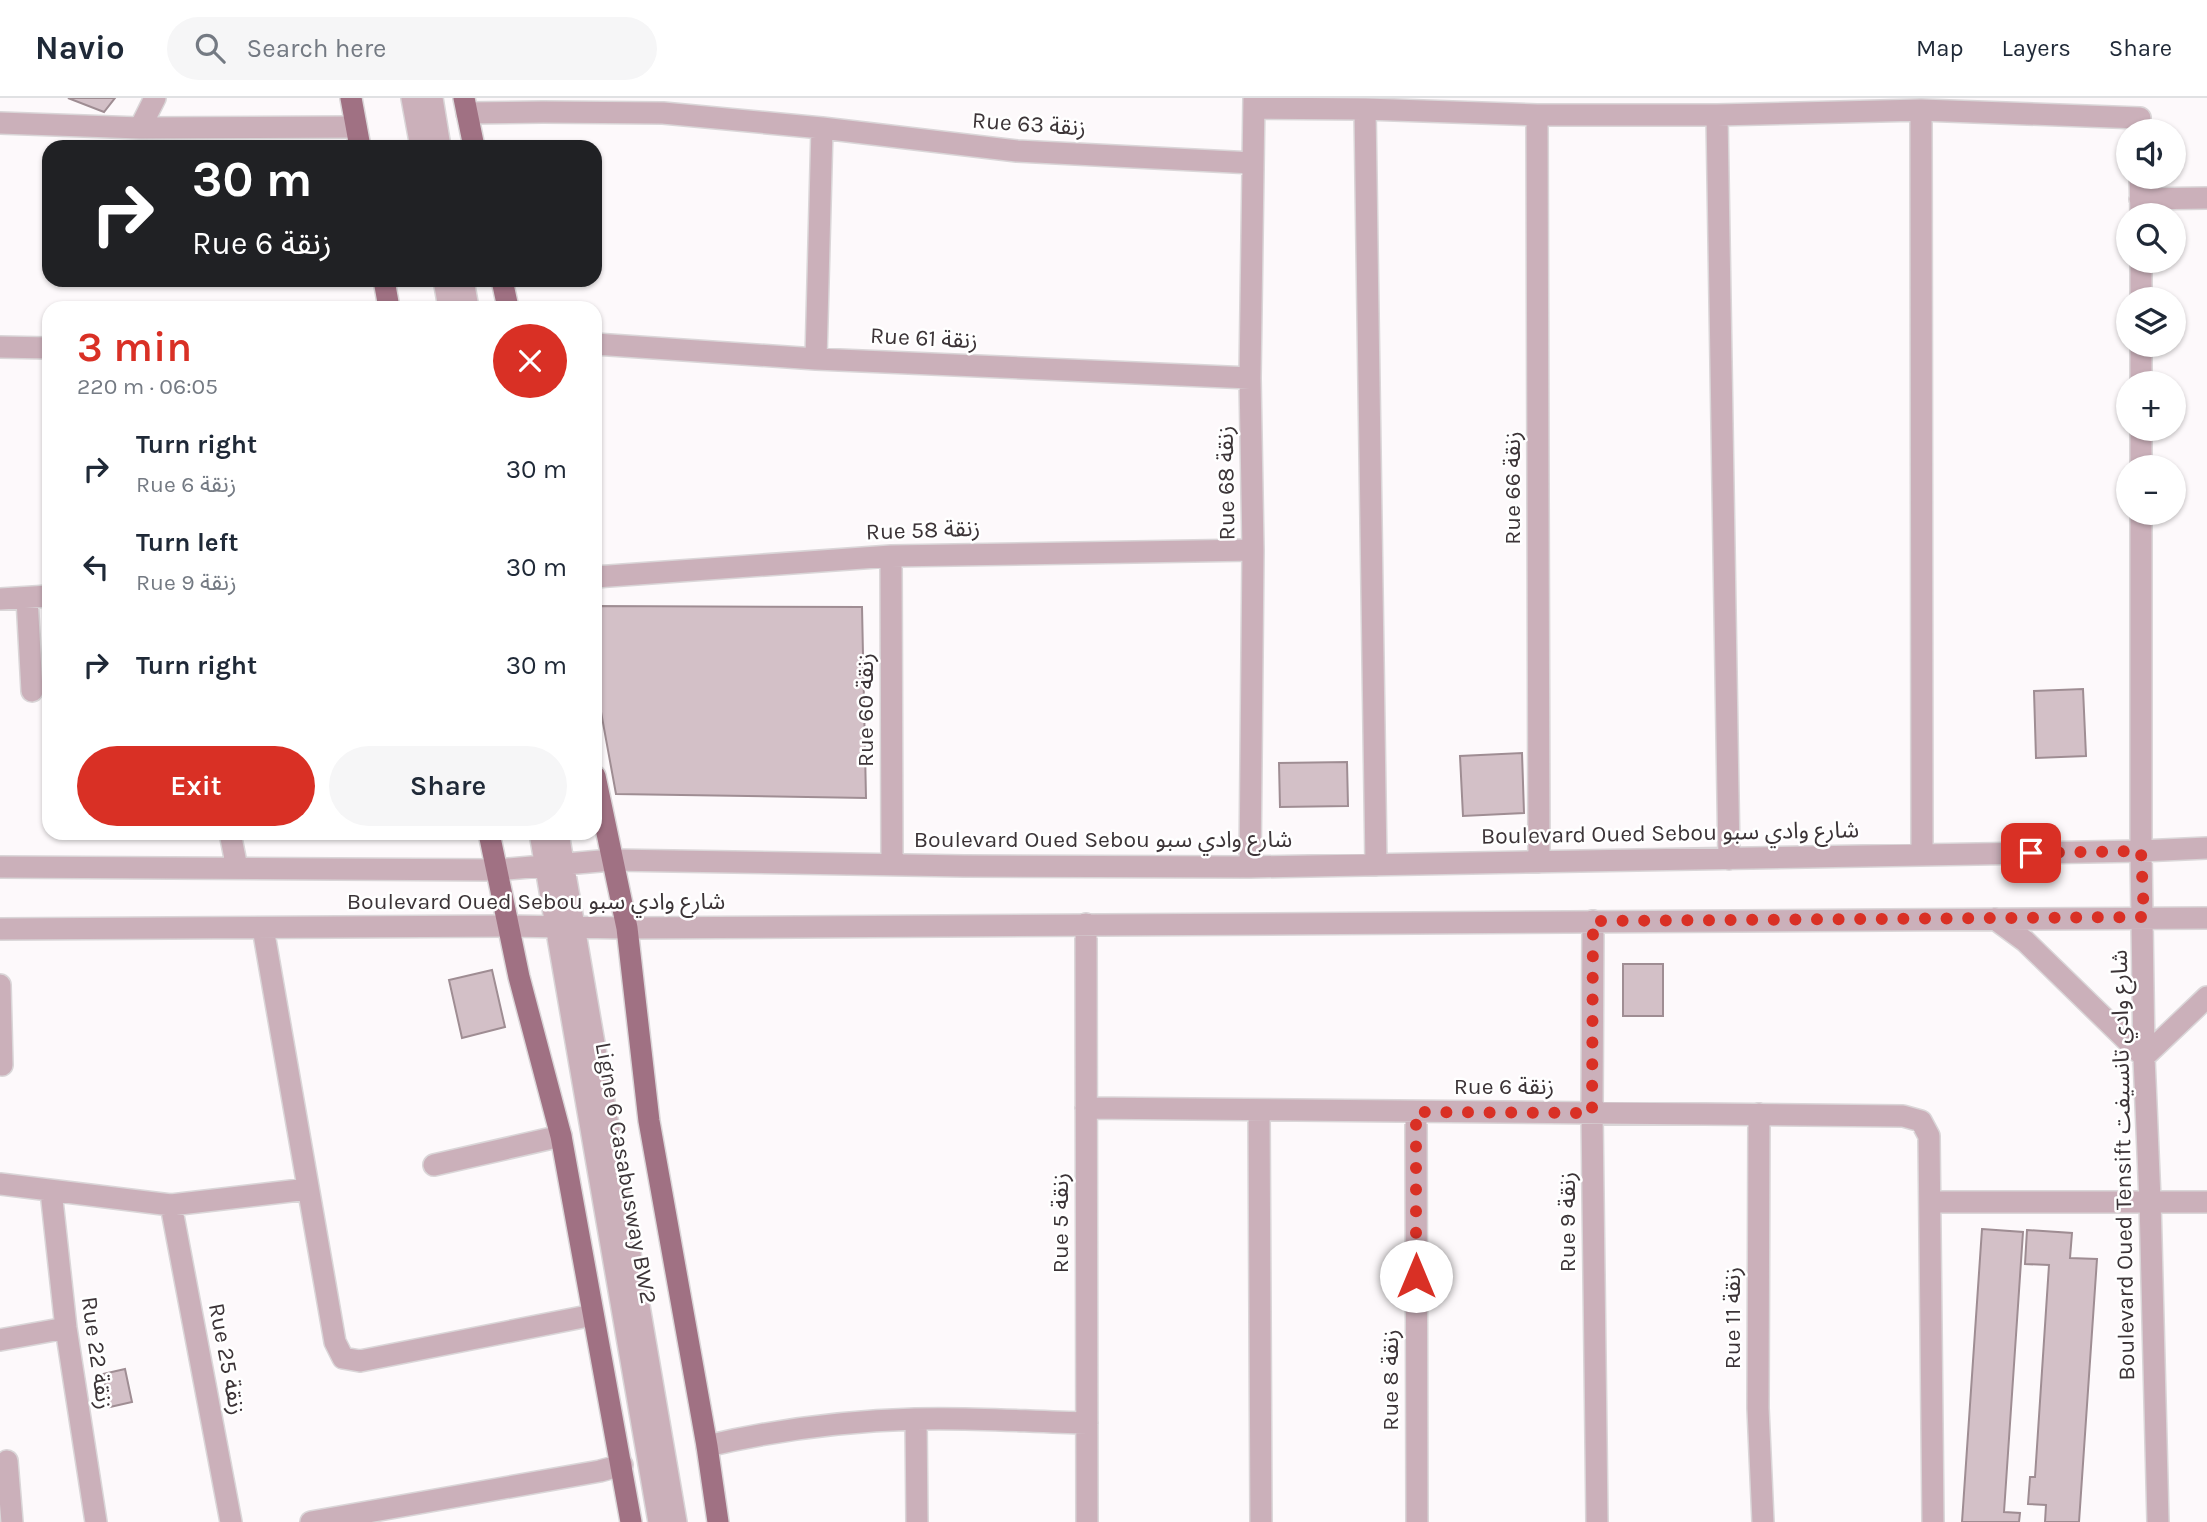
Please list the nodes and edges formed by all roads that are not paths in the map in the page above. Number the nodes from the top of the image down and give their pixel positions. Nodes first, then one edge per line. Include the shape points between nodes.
1 (155, 98) edge
2 (351, 98) edge
3 (412, 98) edge
4 (432, 98) edge
5 (1254, 103) edge
6 (465, 106) edge
7 (1365, 109) junction
8 (1921, 110) junction
9 (1537, 115) junction
10 (1717, 115) junction
11 (2140, 116) edge
12 (0, 122) edge
13 (140, 128) junction
14 (822, 128) junction
15 (358, 137) edge
16 (420, 140) edge
17 (439, 140) edge
18 (472, 140) edge
19 (1253, 163) junction
20 (2207, 198) edge
21 (2170, 203) edge
22 (602, 344) edge
23 (0, 347) edge
24 (42, 348) edge
25 (817, 359) junction
26 (1250, 379) junction
27 (2141, 525) edge
28 (1253, 550) junction
29 (891, 556) junction
30 (602, 577) edge
31 (42, 597) edge
32 (27, 598) junction
33 (0, 599) edge
34 (32, 691) dead end
35 (602, 813) edge
36 (231, 840) edge
37 (490, 840) edge
38 (543, 840) edge
39 (557, 840) edge
40 (2207, 848) edge
41 (2141, 851) junction
42 (1922, 855) junction
43 (1729, 859) junction
44 (611, 860) junction
45 (1539, 862) junction
46 (555, 864) junction
47 (892, 864) junction
48 (1376, 865) junction
49 (0, 867) edge
50 (1250, 867) junction
51 (237, 868) junction
52 (496, 870) junction
53 (2144, 917) junction
54 (2207, 918) edge
55 (1995, 919) junction
56 (1593, 921) junction
57 (1086, 924) junction
58 (507, 926) junction
59 (566, 927) junction
60 (627, 928) junction
61 (0, 929) edge
62 (263, 929) junction
63 (0, 985) edge
64 (2207, 997) edge
65 (2144, 1057) junction
66 (2, 1065) dead end
67 (1086, 1108) junction
68 (1259, 1111) junction
69 (1416, 1112) junction
70 (1592, 1113) junction
71 (1759, 1114) junction
72 (561, 1136) junction
73 (434, 1165) dead end
74 (0, 1184) edge
75 (308, 1189) junction
76 (51, 1191) junction
77 (2150, 1200) junction
78 (1930, 1202) junction
79 (2207, 1202) edge
80 (171, 1205) junction
81 (593, 1315) junction
82 (66, 1328) junction
83 (0, 1340) edge
84 (916, 1419) junction
85 (1087, 1423) junction
86 (707, 1446) junction
87 (7, 1461) dead end
88 (622, 1465) junction
89 (12, 1522) edge
90 (96, 1522) edge
91 (231, 1522) edge
92 (311, 1522) edge
93 (631, 1522) edge
94 (659, 1522) edge
95 (676, 1522) edge
96 (718, 1522) edge
97 (917, 1522) edge
98 (1087, 1522) edge
99 (1261, 1522) edge
100 (1417, 1522) edge
101 (1597, 1522) edge
102 (1763, 1522) edge
103 (1933, 1522) edge
104 (2158, 1522) edge

1 - 13 street
2 - 15 main road
3 - 16 street
4 - 17 street
5 - 7 street
5 - 19 street, Rue 68 زنقة
6 - 14 street, Rue 63 زنقة via 663,113
6 - 18 main road
7 - 9 street
7 - 48 street
8 - 10 street
8 - 11 street
8 - 42 street
9 - 10 street
9 - 45 street, Rue 66 زنقة
10 - 43 street
12 - 13 street
13 - 15 street
14 - 19 street, Rue 63 زنقة via 1017,151
14 - 25 street
19 - 26 street, Rue 68 زنقة
20 - 21 street
22 - 25 street, Rue 61 زنقة
23 - 24 street
25 - 26 street, Rue 61 زنقة
26 - 28 street, Rue 68 زنقة
27 - 41 street, Boulevard Oued Tensift شارع وادي تانسيفت
28 - 29 street, Rue 58 زنقة
28 - 50 street, Rue 68 زنقة
29 - 30 street, Rue 58 زنقة
29 - 47 street, Rue 60 زنقة
31 - 32 street
32 - 33 street
32 - 34 street
35 - 44 main road
36 - 51 street
37 - 52 main road
38 - 46 street, Ligne 6 Casabusway BW2
39 - 46 street, Ligne 6 Casabusway BW2
40 - 41 street, Boulevard Oued Sebou شارع وادي سبو
41 - 42 street, Boulevard Oued Sebou شارع وادي سبو
41 - 53 street, Boulevard Oued Tensift شارع وادي تانسيفت
42 - 43 street, Boulevard Oued Sebou شارع وادي سبو
43 - 45 street, Boulevard Oued Sebou شارع وادي سبو
44 - 46 street, Boulevard Oued Sebou شارع وادي سبو
44 - 47 street, Boulevard Oued Sebou شارع وادي سبو
44 - 60 main road
45 - 48 street, Boulevard Oued Sebou شارع وادي سبو
46 - 52 street, Boulevard Oued Sebou شارع وادي سبو
46 - 59 street, Ligne 6 Casabusway BW2
47 - 50 street, Boulevard Oued Sebou شارع وادي سبو
48 - 50 street, Boulevard Oued Sebou شارع وادي سبو
49 - 51 street, Boulevard Oued Sebou شارع وادي سبو
51 - 52 street, Boulevard Oued Sebou شارع وادي سبو
52 - 58 main road
53 - 54 street, Boulevard Oued Sebou شارع وادي سبو
53 - 55 street, Boulevard Oued Sebou شارع وادي سبو
53 - 65 street, Boulevard Oued Tensift شارع وادي تانسيفت
55 - 56 street, Boulevard Oued Sebou شارع وادي سبو
55 - 65 street via 2025,941
56 - 57 street, Boulevard Oued Sebou شارع وادي سبو
56 - 70 street, Rue 9 زنقة
57 - 60 street, Boulevard Oued Sebou شارع وادي سبو
57 - 67 street, Rue 5 زنقة
58 - 59 street, Boulevard Oued Sebou شارع وادي سبو
58 - 62 street, Boulevard Oued Sebou شارع وادي سبو
58 - 72 main road
59 - 60 street, Boulevard Oued Sebou شارع وادي سبو
59 - 94 street, Ligne 6 Casabusway BW2
59 - 95 street, Ligne 6 Casabusway BW2
60 - 86 main road via 649,1121
61 - 62 street, Boulevard Oued Sebou شارع وادي سبو
62 - 75 street
63 - 66 street
64 - 65 street
65 - 77 street, Boulevard Oued Tensift شارع وادي تانسيفت
67 - 68 street, Rue 6 زنقة
67 - 85 street, Rue 5 زنقة
68 - 69 street, Rue 6 زنقة
68 - 99 street
69 - 70 street, Rue 6 زنقة
69 - 100 street, Rue 8 زنقة
70 - 71 street, Rue 6 زنقة
70 - 101 street, Rue 9 زنقة
71 - 78 street, Rue 6 زنقة via 1903,1116 1921,1121 1929,1136
71 - 102 street, Rue 11 زنقة via 1758,1408
72 - 73 street
72 - 81 main road
74 - 76 street
75 - 80 street
75 - 81 street via 335,1342 343,1359 360,1361
76 - 80 street
76 - 82 street, Rue 22 زنقة
77 - 78 street
77 - 79 street
77 - 104 street, Boulevard Oued Tensift شارع وادي تانسيفت
78 - 103 street
80 - 91 street, Rue 25 زنقة
81 - 88 main road
82 - 83 street
82 - 90 street, Rue 22 زنقة
84 - 85 street
84 - 86 street via 825,1425
84 - 97 street
85 - 98 street, Rue 5 زنقة
86 - 96 main road
87 - 89 street
88 - 92 street
88 - 93 main road

